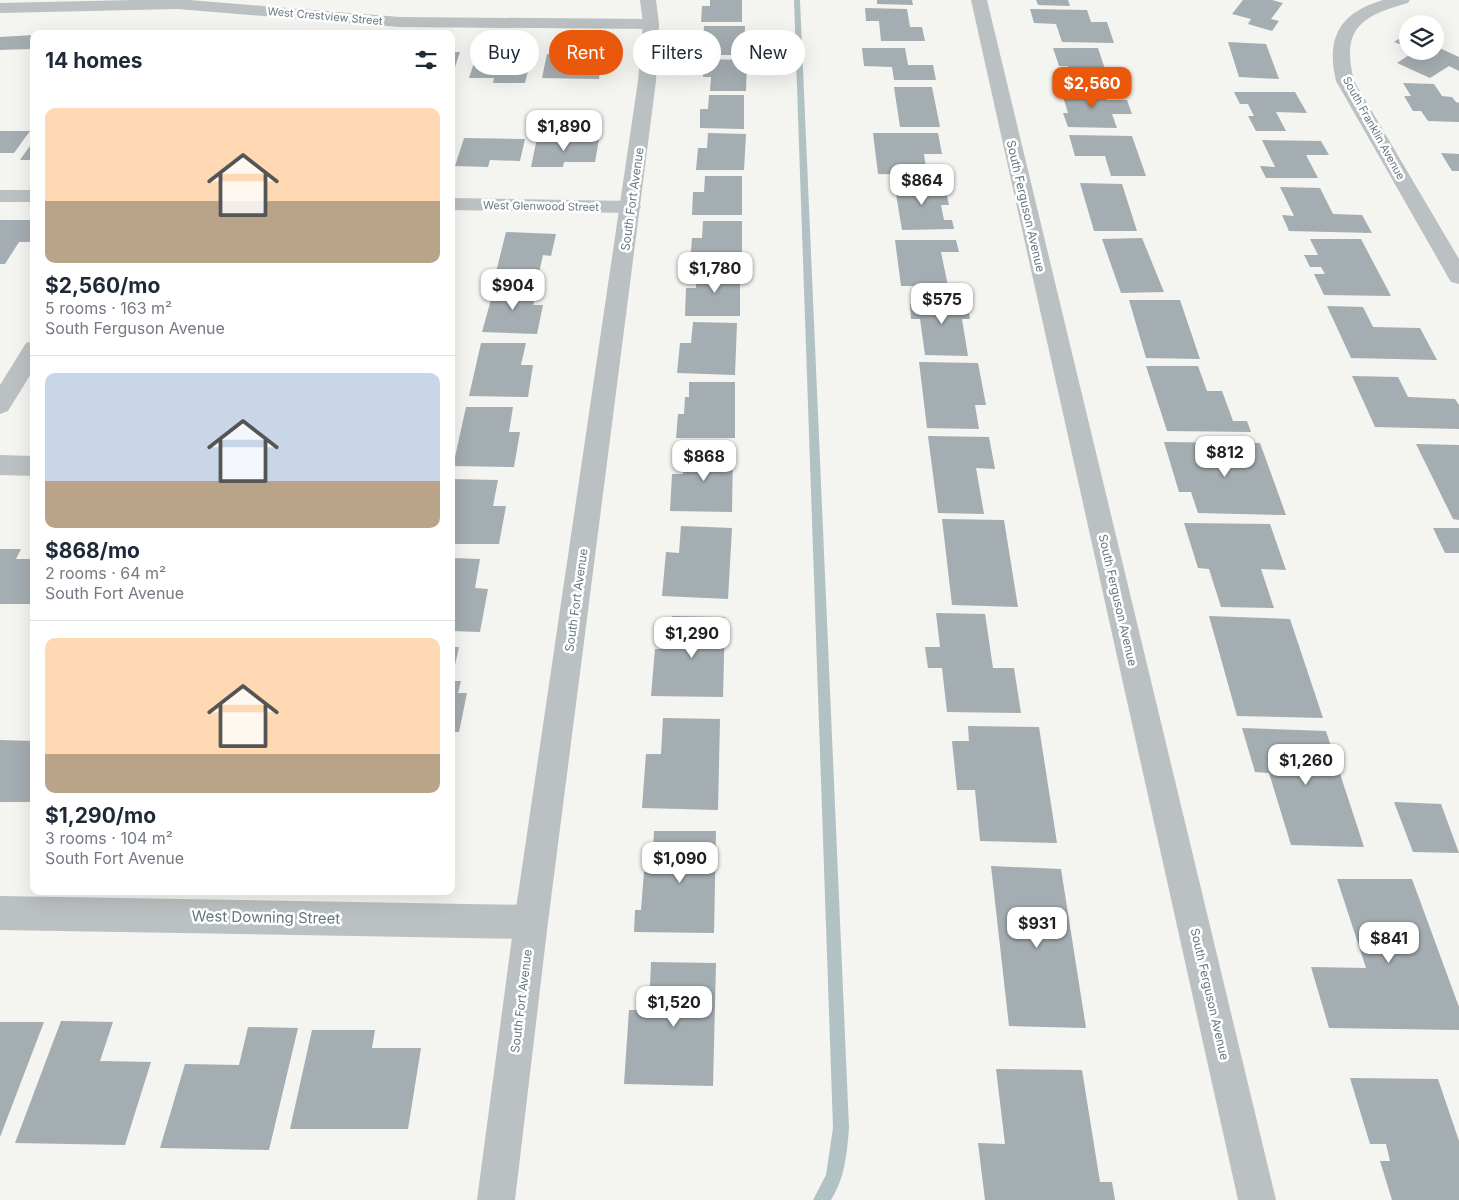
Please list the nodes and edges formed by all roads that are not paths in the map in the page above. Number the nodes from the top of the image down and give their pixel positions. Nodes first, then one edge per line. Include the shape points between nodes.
1 (979, 0) edge
2 (1402, 0) edge
3 (0, 8) edge
4 (649, 12) edge
5 (0, 196) edge
6 (30, 196) edge
7 (455, 204) edge
8 (631, 207) junction
9 (1459, 277) edge
10 (30, 356) edge
11 (0, 405) edge
12 (0, 465) edge
13 (30, 466) edge
14 (0, 913) edge
15 (531, 922) junction
16 (496, 1200) edge
17 (1258, 1200) edge

1 - 17 street, South Ferguson Avenue
2 - 9 street, South Franklin Avenue via 1370,10 1355,19 1340,46 1341,68 1345,81
3 - 4 street, West Crestview Street via 177,4 400,22
4 - 8 street, South Fort Avenue via 648,82
5 - 6 street
7 - 8 street, West Glenwood Street
8 - 15 street, South Fort Avenue
10 - 11 street
12 - 13 street
14 - 15 street, West Downing Street
15 - 16 street, South Fort Avenue

